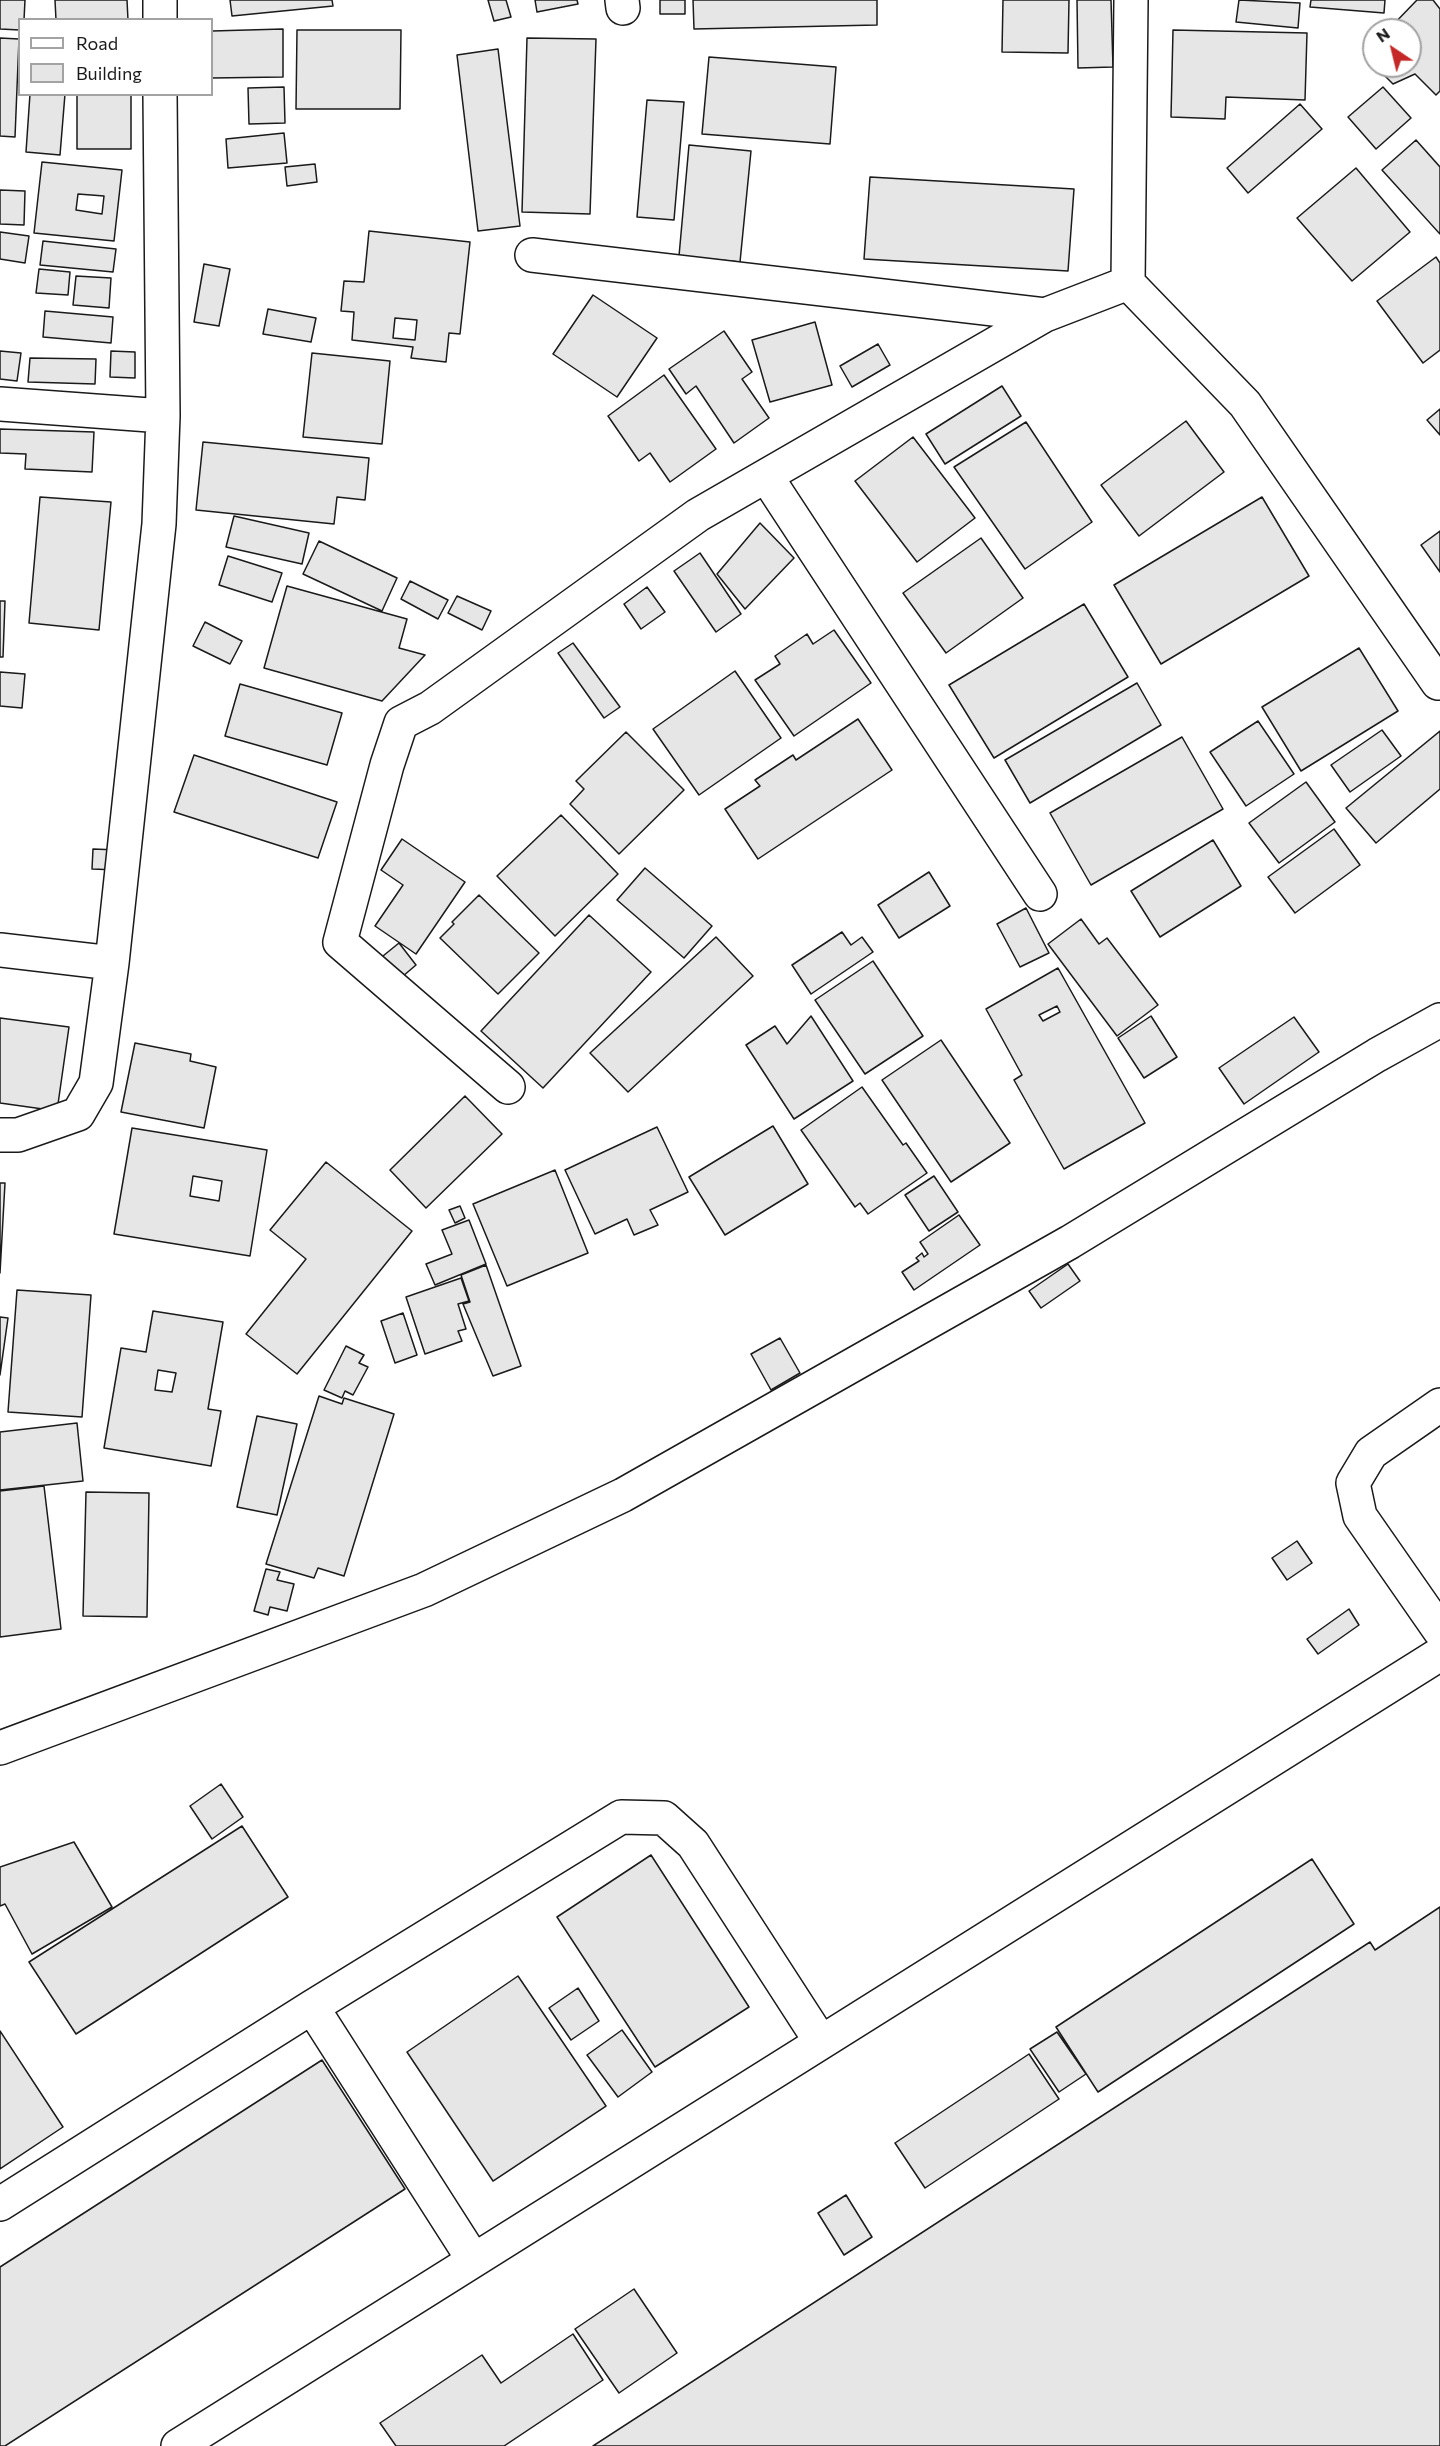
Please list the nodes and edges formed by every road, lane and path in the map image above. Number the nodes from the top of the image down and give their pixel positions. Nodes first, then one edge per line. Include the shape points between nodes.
1 (160, 0) edge
2 (1131, 0) edge
3 (160, 18) edge
4 (160, 96) edge
5 (532, 255) dead end
6 (1128, 283) junction
7 (1045, 315) junction
8 (0, 404) edge
9 (162, 416) junction
10 (766, 476) junction
11 (1438, 683) dead end
12 (1040, 894) dead end
13 (0, 950) edge
14 (112, 963) junction
15 (1440, 1020) edge
16 (508, 1087) dead end
17 (0, 1135) edge
18 (1440, 1405) edge
19 (1440, 1631) edge
20 (1440, 1654) edge
21 (0, 1748) edge
22 (312, 2007) junction
23 (821, 2042) junction
24 (0, 2204) edge
25 (473, 2259) junction
26 (178, 2446) edge

1 - 3 street
2 - 6 street
4 - 9 street
5 - 7 street
6 - 7 street
6 - 11 street via 1245,404
7 - 10 street
8 - 9 street
9 - 14 street via 159,524
10 - 12 street
10 - 16 street via 698,515 430,708 401,723 340,942
13 - 14 street
14 - 17 street via 96,1083 78,1114 18,1135
15 - 21 street via 1070,1242 622,1496 424,1590
18 - 19 street via 1371,1453 1353,1483 1360,1516
20 - 23 street
22 - 23 street via 621,1817 664,1818 693,1844
22 - 24 street
22 - 25 street
23 - 25 street
25 - 26 street

